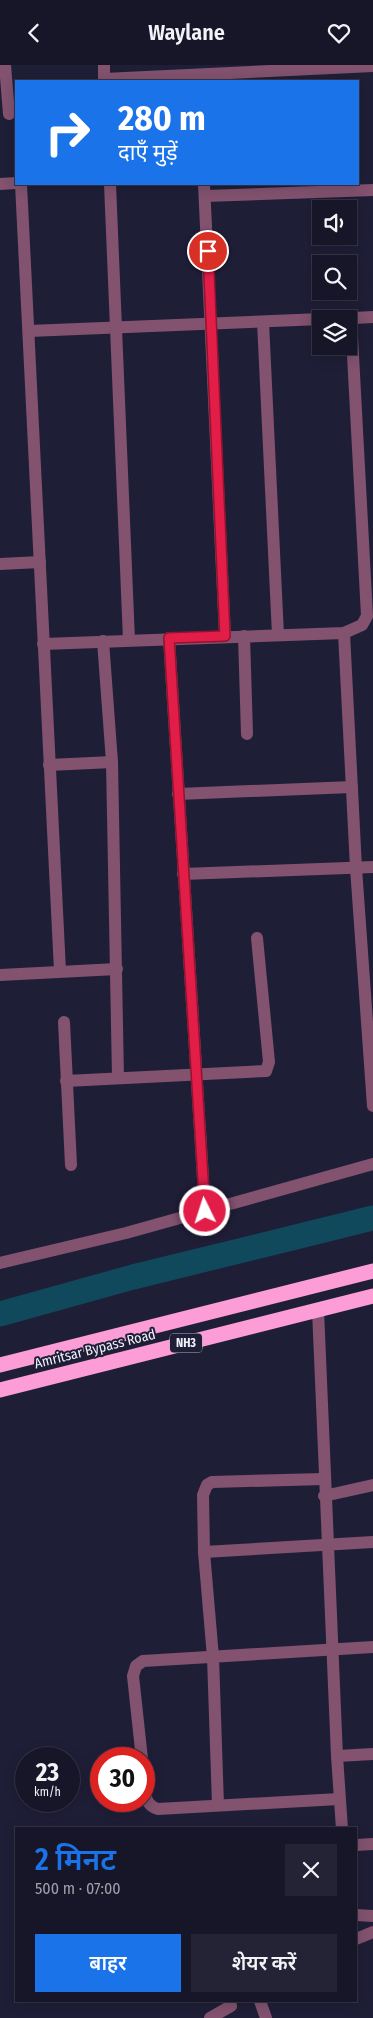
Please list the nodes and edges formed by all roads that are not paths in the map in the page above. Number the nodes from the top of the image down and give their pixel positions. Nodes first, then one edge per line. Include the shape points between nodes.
1 (5, 65) edge
2 (104, 65) edge
3 (373, 66) edge
4 (104, 80) edge
5 (9, 114) edge
6 (15, 183) edge
7 (0, 184) edge
8 (21, 185) edge
9 (110, 185) edge
10 (205, 190) edge
11 (373, 190) edge
12 (373, 317) edge
13 (357, 318) edge
14 (312, 319) edge
15 (263, 322) junction
16 (212, 324) junction
17 (117, 329) junction
18 (28, 331) junction
19 (353, 355) edge
20 (40, 563) junction
21 (0, 564) edge
22 (344, 633) junction
23 (278, 635) junction
24 (225, 636) junction
25 (244, 636) junction
26 (169, 638) junction
27 (129, 640) junction
28 (103, 641) junction
29 (43, 644) junction
30 (248, 734) dead end
31 (112, 762) junction
32 (49, 765) junction
33 (352, 787) junction
34 (178, 794) junction
35 (373, 867) edge
36 (356, 868) junction
37 (183, 875) junction
38 (257, 938) dead end
39 (117, 969) junction
40 (60, 971) junction
41 (0, 975) edge
42 (64, 1022) dead end
43 (195, 1076) junction
44 (118, 1078) junction
45 (66, 1081) junction
46 (373, 1106) edge
47 (373, 1164) edge
48 (71, 1165) dead end
49 (205, 1211) junction
50 (0, 1263) edge
51 (373, 1271) edge
52 (373, 1296) edge
53 (318, 1310) junction
54 (0, 1365) edge
55 (0, 1390) edge
56 (324, 1479) junction
57 (373, 1485) edge
58 (324, 1496) junction
59 (373, 1542) edge
60 (328, 1545) junction
61 (204, 1552) junction
62 (373, 1647) edge
63 (333, 1649) junction
64 (213, 1657) junction
65 (141, 1747) edge
66 (373, 1754) edge
67 (336, 1755) junction
68 (339, 1799) junction
69 (218, 1805) junction
70 (155, 1807) edge
71 (342, 1827) edge
72 (373, 1844) edge
73 (357, 1845) edge
74 (357, 1915) edge
75 (373, 1916) edge
76 (373, 1932) edge
77 (357, 1939) edge
78 (260, 2002) edge
79 (233, 2003) edge
80 (210, 2018) edge
81 (266, 2018) edge

1 - 5 street
2 - 4 street
3 - 4 street
6 - 7 street
8 - 18 street
9 - 17 street
10 - 11 street
10 - 16 street
12 - 13 street
14 - 15 street
15 - 16 street
15 - 23 street
16 - 17 street
16 - 24 street
17 - 18 street
17 - 27 street
18 - 20 street
19 - 22 street via 366,616 362,625
20 - 21 street
20 - 29 street
22 - 23 street
22 - 33 street
23 - 25 street
24 - 25 street
24 - 26 street
25 - 30 street
26 - 27 street
26 - 34 street
27 - 28 street
28 - 29 street
28 - 31 street
29 - 32 street
31 - 32 street
31 - 39 street
32 - 40 street
33 - 34 street
33 - 36 street
34 - 37 street
35 - 36 street
36 - 37 street
36 - 46 street
37 - 43 street
38 - 43 street via 268,1069 262,1073
39 - 40 street
39 - 44 street
40 - 41 street
42 - 45 street
43 - 44 street
43 - 49 street
44 - 45 street
45 - 48 street
47 - 49 street
49 - 50 street
51 - 54 highway, Amritsar Bypass Road / NH3
52 - 53 highway, Amritsar Bypass Road / NH3
53 - 55 highway, Amritsar Bypass Road / NH3
53 - 56 street
56 - 58 street
56 - 61 street via 207,1485 202,1495
57 - 58 street
58 - 60 street
59 - 60 street
60 - 61 street
60 - 63 street
61 - 64 street
62 - 63 street
63 - 64 street
63 - 67 street
64 - 65 street via 143,1661 136,1666 133,1677
64 - 69 street
66 - 67 street
67 - 68 street
68 - 69 street
68 - 71 street
69 - 70 street
72 - 73 street
74 - 75 street
76 - 77 street
78 - 81 street
79 - 80 street

